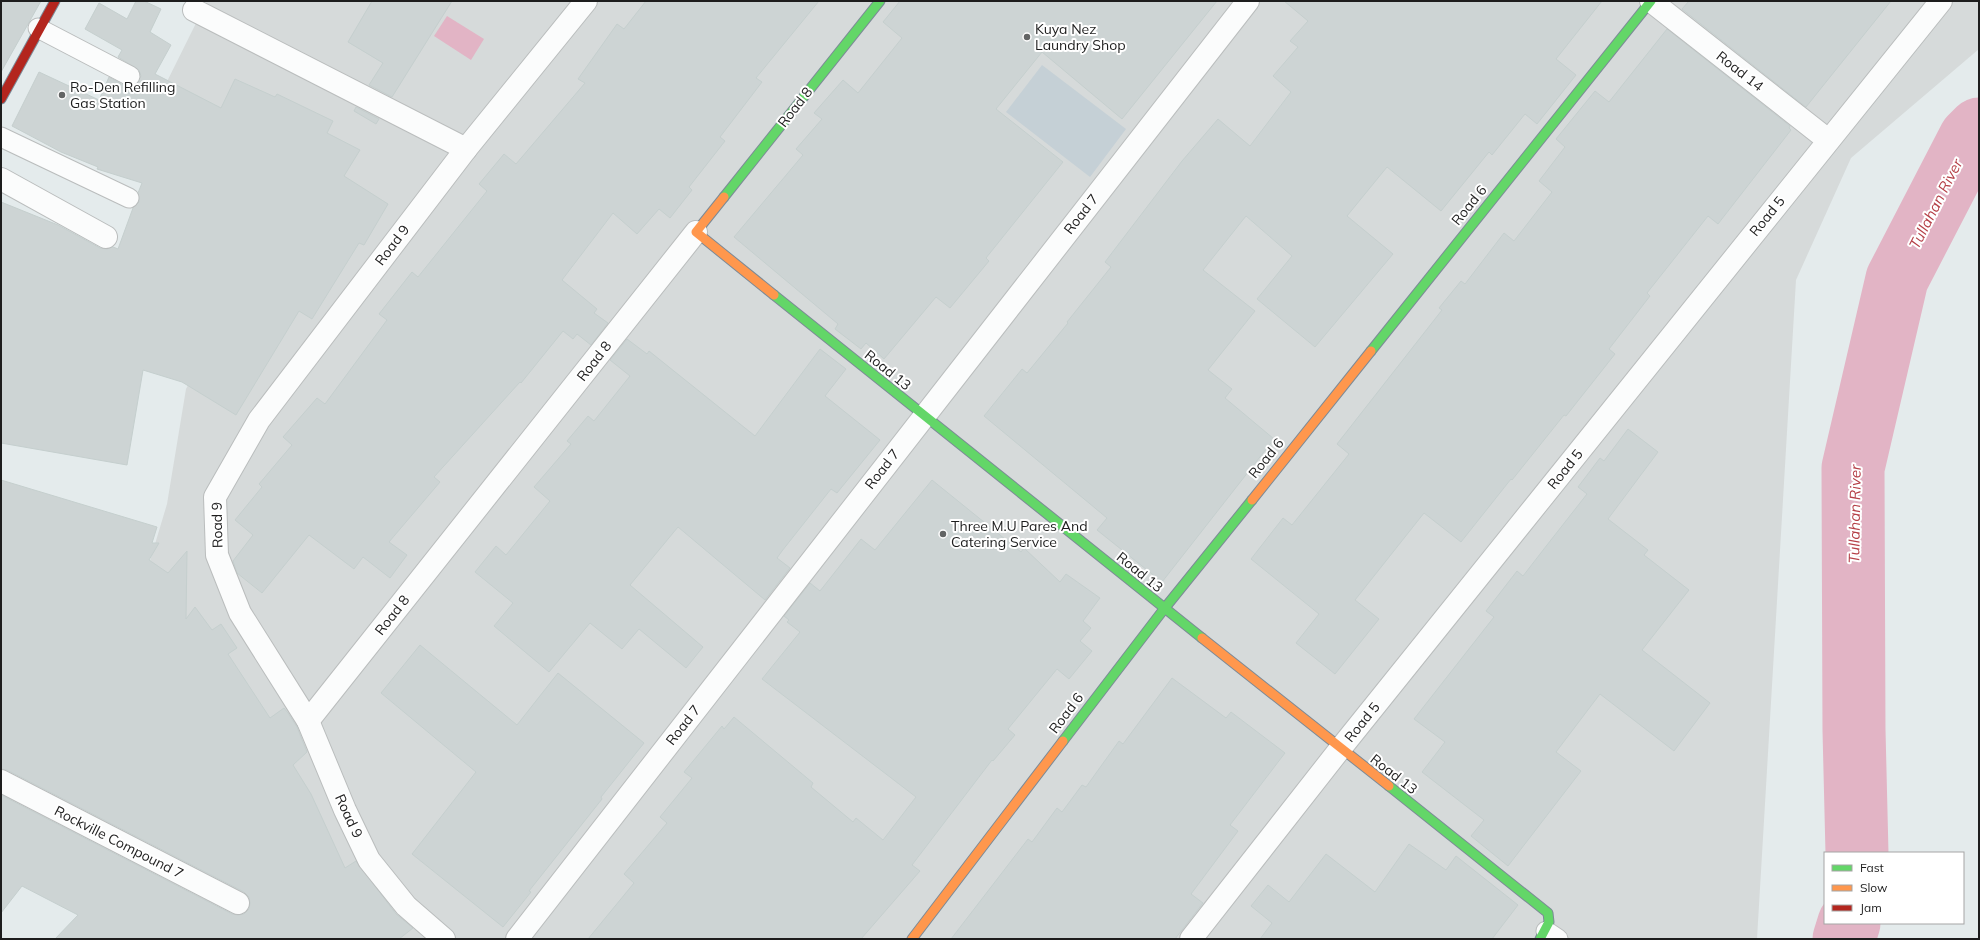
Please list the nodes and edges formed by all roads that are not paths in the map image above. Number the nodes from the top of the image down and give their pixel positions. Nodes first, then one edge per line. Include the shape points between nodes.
1 (54, 1) edge
2 (586, 1) edge
3 (880, 1) edge
4 (1248, 1) edge
5 (1651, 1) edge
6 (1940, 1) edge
7 (194, 10) dead end
8 (38, 28) junction
9 (130, 76) dead end
10 (1, 99) edge
11 (1, 137) edge
12 (1828, 140) junction
13 (466, 149) junction
14 (1, 179) edge
15 (129, 198) dead end
16 (696, 232) junction
17 (106, 237) dead end
18 (923, 416) junction
19 (1164, 609) junction
20 (308, 721) junction
21 (1340, 749) junction
22 (1, 781) edge
23 (238, 903) dead end
24 (1548, 936) edge
25 (444, 939) edge
26 (517, 939) edge
27 (912, 939) edge
28 (1191, 939) edge

1 - 8 street
2 - 13 street, Road 9
3 - 16 street, Road 8
4 - 18 street, Road 7
5 - 12 street, Road 14
5 - 19 street, Road 6
6 - 12 street, Road 5
7 - 13 street
8 - 9 lane
8 - 10 street
11 - 15 lane
12 - 21 street, Road 5
13 - 20 street, Road 9 via 259,420 215,497 217,554 240,613
14 - 17 street
16 - 18 street, Road 13
16 - 20 street, Road 8
18 - 19 street, Road 13
18 - 26 street, Road 7
19 - 21 street, Road 13
19 - 27 street, Road 6
20 - 25 street, Road 9 via 369,860 406,906
21 - 24 street, Road 13 via 1548,913
21 - 28 street, Road 5
22 - 23 street, Rockville Compound 7

